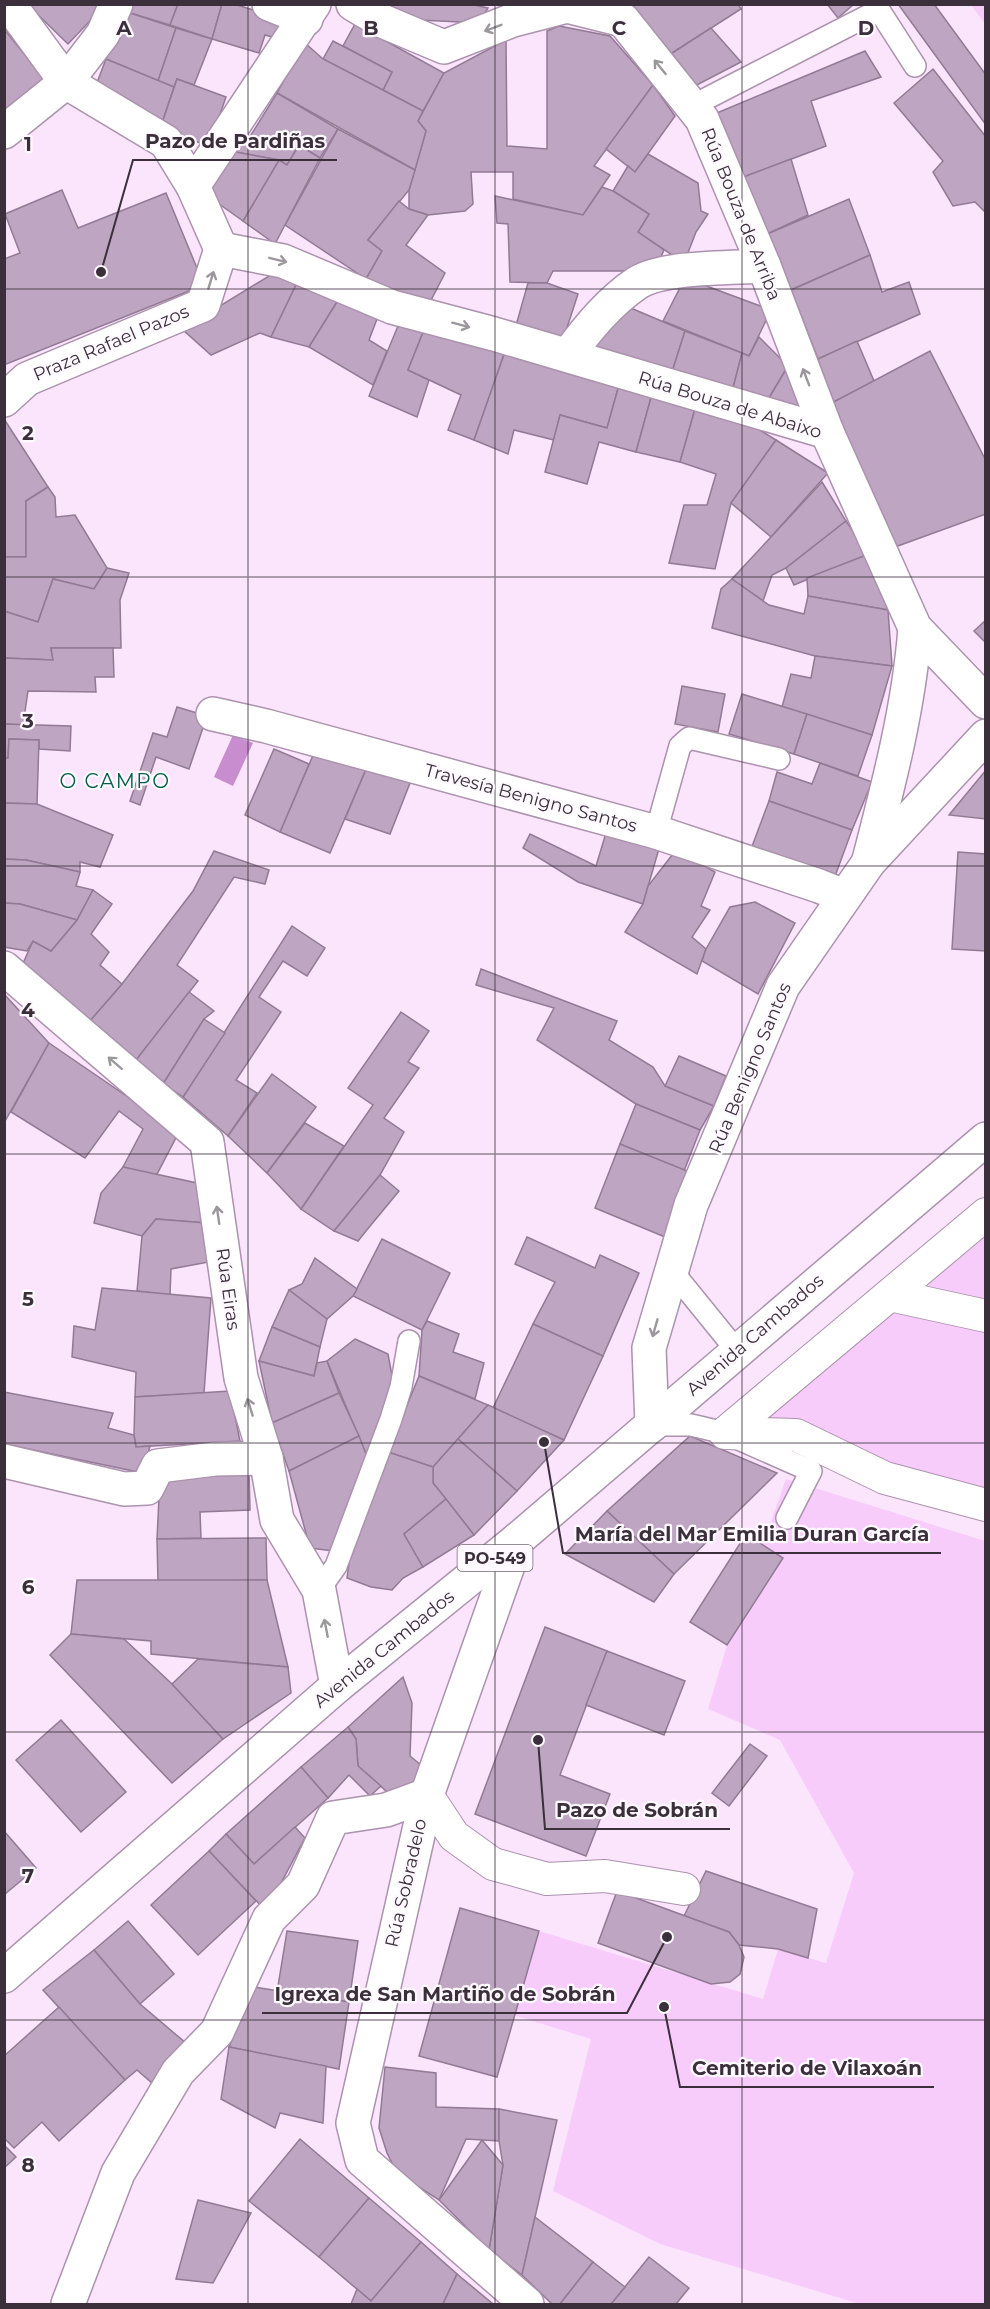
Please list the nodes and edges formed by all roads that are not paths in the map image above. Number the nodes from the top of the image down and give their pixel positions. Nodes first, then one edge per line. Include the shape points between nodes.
1 (9, 4) edge
2 (116, 4) edge
3 (269, 4) edge
4 (877, 7) edge
5 (310, 11) edge
6 (367, 12) edge
7 (915, 66) dead end
8 (66, 82) junction
9 (692, 106) junction
10 (4, 132) edge
11 (193, 186) junction
12 (220, 249) junction
13 (764, 266) junction
14 (568, 356) junction
15 (4, 400) edge
16 (827, 432) junction
17 (915, 628) junction
18 (986, 702) edge
19 (213, 714) dead end
20 (986, 736) edge
21 (779, 759) dead end
22 (656, 832) junction
23 (869, 862) junction
24 (844, 896) junction
25 (4, 968) edge
26 (986, 1138) edge
27 (986, 1214) edge
28 (672, 1271) junction
29 (890, 1295) junction
30 (986, 1316) edge
31 (409, 1341) dead end
32 (737, 1351) junction
33 (652, 1425) junction
34 (726, 1433) junction
35 (266, 1458) junction
36 (4, 1461) edge
37 (986, 1505) edge
38 (787, 1518) dead end
39 (516, 1540) junction
40 (319, 1590) junction
41 (337, 1686) junction
42 (427, 1795) junction
43 (684, 1889) dead end
44 (4, 1976) edge
45 (68, 2304) edge
46 (527, 2304) edge

1 - 8 street
2 - 8 street via 103,34
3 - 5 street
4 - 7 lane
4 - 9 lane
5 - 11 street
9 -> 6 street, Rúa Bouza de Arriba via 623,20 567,6 513,20 444,47
8 - 10 street
8 - 11 street via 166,142
9 - 13 street, Rúa Bouza de Arriba via 702,119
11 - 12 street
12 -> 14 street, Rúa Bouza de Abaixo via 283,261 392,307
15 -> 12 street, Praza Rafael Pazos via 27,379 203,305
13 - 14 street via 663,273 639,282 595,319
16 -> 13 street, Rúa Bouza de Arriba
14 - 16 street, Rúa Bouza de Abaixo
16 - 17 street, Rúa Bouza de Abaixo
17 - 18 street, Rúa Bouza de Abaixo
17 - 23 street, Rúa Bouza de Abaixo via 911,676 894,763
19 - 22 street, Travesía Benigno Santos
20 - 23 street, Rúa Benigno Santos
21 - 22 lane via 689,738 680,746
22 - 24 street, Travesía Benigno Santos
23 - 24 street, Rúa Benigno Santos
24 - 28 street, Rúa Benigno Santos via 783,986 691,1205
35 -> 25 street, Rúa Eiras via 241,1378 207,1142
26 - 32 street, Avenida Cambados / PO-549
27 - 29 street
28 - 32 lane
28 -> 33 street, Rúa Benigno Santos via 649,1348
29 - 30 street
29 - 34 street
31 - 40 lane via 401,1387 390,1419 336,1566
32 - 33 street, Avenida Cambados / PO-549
33 - 34 lane via 691,1425
33 - 39 street, Avenida Cambados / PO-549
34 - 37 street via 796,1435 885,1478
34 - 38 lane via 811,1471
35 - 36 street via 158,1466 147,1488 124,1489
35 - 40 street, Rúa Eiras via 277,1520
39 - 41 street, Avenida Cambados / PO-549
39 - 42 street, Rúa Sobradelo
41 -> 40 street, Rúa Eiras
41 - 44 street, Avenida Cambados / PO-549
42 - 43 street via 454,1836 493,1864 547,1879 605,1876
42 - 45 street via 386,1810 333,1818 303,1885 269,1919 217,2032 178,2072 118,2173
42 - 46 street, Rúa Sobradelo via 353,2123 362,2160

